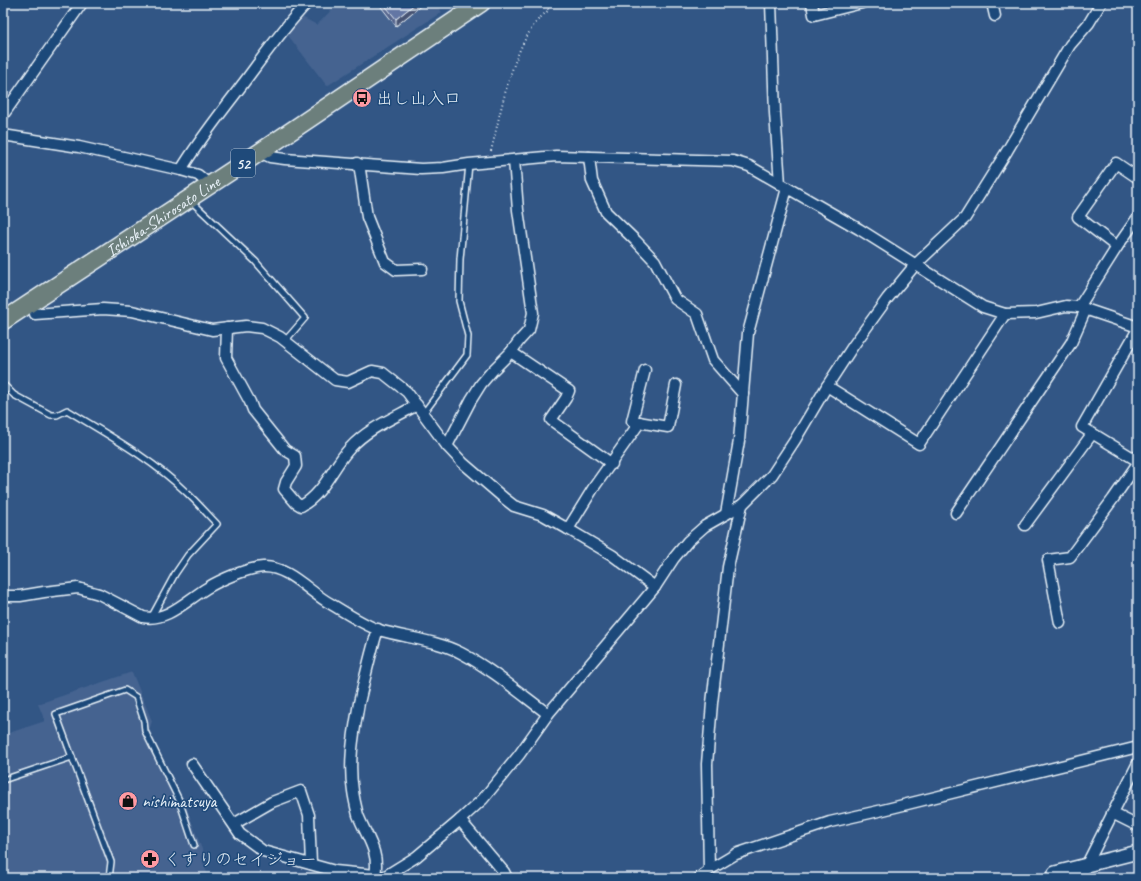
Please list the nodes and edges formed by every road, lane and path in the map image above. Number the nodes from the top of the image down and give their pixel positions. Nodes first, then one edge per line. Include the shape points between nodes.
1 (82, 3) edge
2 (307, 3) edge
3 (481, 3) edge
4 (543, 3) edge
5 (771, 3) edge
6 (812, 3) edge
7 (862, 3) edge
8 (992, 3) edge
9 (1102, 3) edge
10 (995, 16) dead end
11 (3, 115) edge
12 (3, 136) edge
13 (260, 152) junction
14 (589, 157) junction
15 (514, 160) junction
16 (357, 163) junction
17 (488, 163) junction
18 (469, 164) junction
19 (182, 170) junction
20 (1138, 178) edge
21 (210, 185) junction
22 (784, 186) junction
23 (188, 199) junction
24 (1138, 216) edge
25 (1117, 247) junction
26 (915, 265) junction
27 (422, 269) dead end
28 (1082, 308) junction
29 (35, 314) dead end
30 (1005, 314) junction
31 (3, 321) edge
32 (227, 328) junction
33 (1138, 328) edge
34 (285, 341) junction
35 (511, 352) junction
36 (644, 370) dead end
37 (3, 384) edge
38 (676, 385) dead end
39 (826, 386) junction
40 (743, 394) junction
41 (420, 409) junction
42 (640, 422) junction
43 (1092, 434) junction
44 (447, 446) junction
45 (1138, 462) edge
46 (612, 464) junction
47 (742, 505) junction
48 (956, 513) dead end
49 (726, 514) junction
50 (1026, 525) dead end
51 (568, 529) junction
52 (655, 587) junction
53 (3, 596) edge
54 (151, 619) junction
55 (1060, 623) dead end
56 (378, 629) junction
57 (548, 714) junction
58 (1138, 747) edge
59 (72, 757) junction
60 (1138, 763) edge
61 (192, 764) dead end
62 (3, 780) edge
63 (1112, 813) junction
64 (460, 820) junction
65 (234, 824) junction
66 (1138, 826) edge
67 (194, 845) dead end
68 (1138, 852) edge
69 (310, 864) junction
70 (1087, 865) junction
71 (709, 870) junction
72 (1055, 873) dead end
73 (378, 877) edge
74 (109, 878) edge
75 (507, 878) edge
76 (699, 878) edge
77 (1080, 878) edge

1 - 11 street
2 - 19 street via 294,16 192,152
3 - 13 main road, Ishioka-Shirosato Line / 52
4 - 17 path via 549,10 533,27 513,67
5 - 22 street via 775,113
6 - 7 street via 814,15
8 - 10 street
9 - 26 street via 1070,45 965,218
12 - 19 street via 79,147
13 - 16 street via 285,159
13 - 21 main road, Ishioka-Shirosato Line / 52
14 - 15 street via 556,156
14 - 22 street via 733,161 749,166
14 - 40 street via 592,181 606,212 655,261 675,299 697,314 713,360
15 - 17 street
15 - 35 street via 518,210 533,313 529,330
16 - 18 street via 421,169
16 - 27 street via 367,217 385,262 396,270
17 - 18 street
18 - 41 lane via 459,266 459,301 468,336 467,355
19 - 21 street via 198,176
20 - 25 street via 1116,163 1078,217
21 - 23 main road, Ishioka-Shirosato Line / 52
22 - 26 street
22 - 40 street via 748,333
23 - 31 main road, Ishioka-Shirosato Line / 52
23 - 34 lane via 255,261 305,318
24 - 25 street
25 - 28 street
26 - 30 street via 983,307
26 - 39 street
28 - 30 street via 1066,306 1036,313
28 - 33 street
28 - 48 street via 1071,343
29 - 32 street via 103,309 132,311 212,330
30 - 39 street via 919,444
32 - 34 street via 262,328
32 - 41 street via 226,358 253,410 285,450 295,456 296,466 284,489 301,506 328,480 350,447 376,427
33 - 43 street via 1082,427
34 - 41 street via 335,380 348,382 372,371 384,373 407,392
35 - 44 street via 492,370 471,400
35 - 46 street via 569,391 550,420
36 - 42 street via 632,421
37 - 54 lane via 14,395 51,415 67,410 126,446 187,493 217,524 188,555
38 - 42 street via 668,428
39 - 47 street via 772,475
40 - 49 street via 739,441
41 - 44 street
42 - 46 street
43 - 45 street
43 - 50 street
44 - 51 street via 505,500 514,506 543,515
45 - 55 street via 1070,557 1048,560
46 - 51 street via 594,487
47 - 49 street
47 - 71 street via 728,567 712,703 708,764
49 - 52 street via 688,541
51 - 52 street via 612,555
52 - 57 street
53 - 54 street via 78,588 99,594
54 - 56 street via 168,614 208,587 236,574 263,567 279,569 304,584 329,604
56 - 57 street via 445,646 462,654
56 - 73 street via 368,660 352,740 351,762 358,814 375,854
57 - 64 street via 495,786
58 - 71 street via 830,822 736,854
59 - 62 lane
59 - 67 lane via 56,714 125,690 136,697 145,731 178,800
59 - 74 lane via 111,862
60 - 63 street
61 - 65 street
63 - 66 street
63 - 70 street
64 - 73 street via 416,858
64 - 75 street
65 - 69 street via 240,834 263,851
65 - 69 street via 272,802 301,791 309,815
68 - 70 street
69 - 73 street via 335,871
70 - 72 street
70 - 77 street
71 - 76 street

